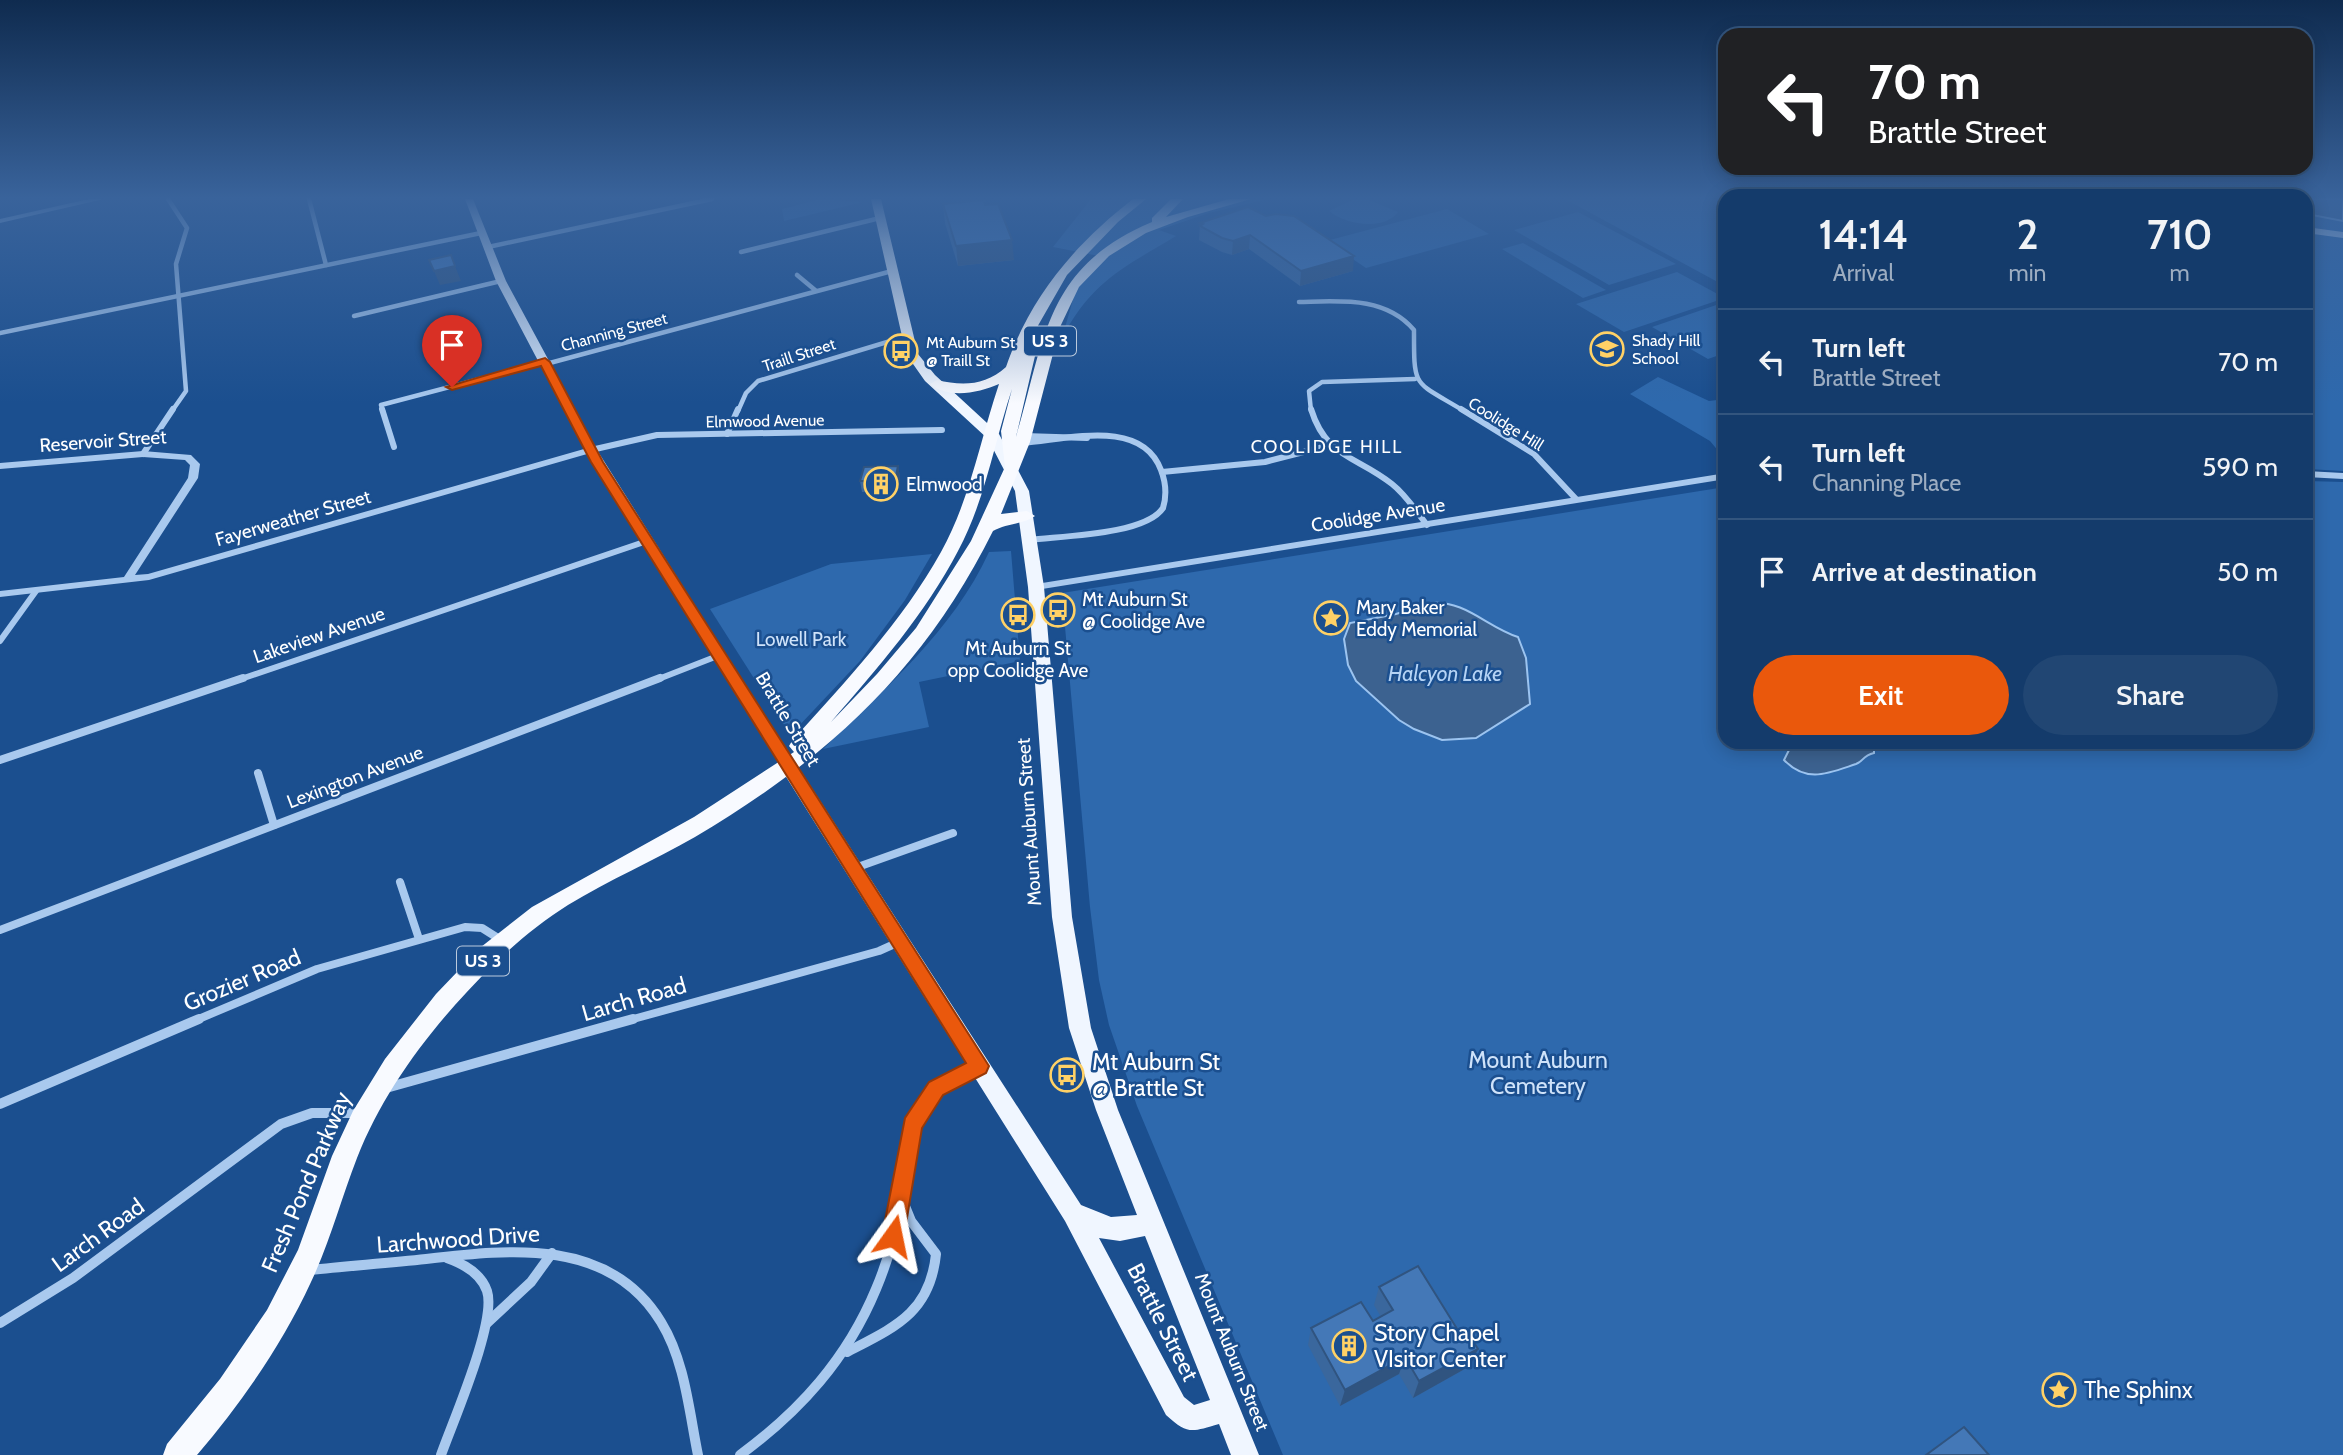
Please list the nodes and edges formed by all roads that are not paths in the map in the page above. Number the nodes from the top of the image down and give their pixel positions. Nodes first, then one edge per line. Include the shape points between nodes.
1 (176, 267) edge
2 (317, 267) edge
3 (496, 267) edge
4 (891, 267) edge
5 (1070, 267) edge
6 (1088, 267) edge
7 (892, 271) junction
8 (797, 275) dead end
9 (501, 281) junction
10 (1050, 289) junction
11 (815, 290) junction
12 (177, 297) junction
13 (1299, 302) dead end
14 (354, 316) dead end
15 (0, 333) edge
16 (907, 336) junction
17 (545, 363) junction
18 (1012, 369) junction
19 (1415, 379) junction
20 (937, 384) junction
21 (942, 430) dead end
22 (989, 432) junction
23 (727, 433) junction
24 (1023, 440) junction
25 (1327, 446) junction
26 (394, 447) dead end
27 (591, 450) junction
28 (143, 454) junction
29 (0, 466) edge
30 (1012, 466) junction
31 (1162, 472) junction
32 (2313, 474) edge
33 (2343, 476) edge
34 (1718, 477) edge
35 (1576, 499) junction
36 (1027, 516) junction
37 (1426, 526) junction
38 (984, 529) junction
39 (1030, 540) junction
40 (647, 541) junction
41 (127, 581) junction
42 (1036, 587) junction
43 (36, 591) junction
44 (0, 594) edge
45 (0, 642) edge
46 (720, 655) junction
47 (0, 760) edge
48 (787, 764) junction
49 (258, 772) dead end
50 (274, 825) junction
51 (953, 833) dead end
52 (853, 869) junction
53 (400, 882) dead end
54 (0, 930) edge
55 (419, 939) junction
56 (504, 942) junction
57 (900, 942) junction
58 (979, 1066) junction
59 (378, 1090) junction
60 (0, 1104) edge
61 (365, 1113) junction
62 (901, 1197) junction
63 (1073, 1213) junction
64 (1152, 1222) junction
65 (552, 1252) junction
66 (443, 1257) junction
67 (302, 1271) junction
68 (0, 1323) edge
69 (487, 1323) junction
70 (843, 1354) junction
71 (1226, 1409) junction
72 (178, 1455) edge
73 (441, 1455) edge
74 (698, 1455) edge
75 (740, 1455) edge
76 (1245, 1455) edge

1 - 12 street
2 - 12 street
3 - 9 main road, Brattle Street
4 - 7 main road, Mount Auburn Street
5 - 10 highway, US 3
6 - 24 highway, US 3 via 1063,302
7 - 11 street, Channing Street
7 - 16 main road, Mount Auburn Street
8 - 11 street
9 - 14 street
9 - 17 main road, Brattle Street
10 - 18 highway, US 3 via 1029,323
10 - 30 highway via 1008,431
11 - 17 street, Channing Street
12 - 15 street
12 - 28 street via 187,391
13 - 19 street via 1364,304 1401,316 1415,330
16 - 20 main road, Mount Auburn Street via 916,361
16 - 23 street, Traill Street via 762,379 746,393
17 - 26 street, Channing Street via 381,405
17 - 27 main road, Brattle Street
18 - 20 highway via 982,386 953,389
18 - 22 highway, US 3
19 - 25 street via 1330,381 1311,387 1308,399 1318,434
19 - 35 street, Coolidge Hill via 1534,454
20 - 22 main road, Mount Auburn Street
21 - 23 street, Elmwood Avenue
22 - 30 main road, Mount Auburn Street
22 - 48 highway, Fresh Pond Parkway / US 3 via 968,511 933,580 892,640
23 - 27 street, Elmwood Avenue via 646,435
24 - 30 highway, US 3
24 - 31 street via 1138,442 1153,455
25 - 31 street via 1265,462
25 - 37 street via 1393,484
27 - 40 main road, Brattle Street
27 - 41 street, Fayerweather Street
28 - 29 street, Reservoir Street
28 - 41 street, Reservoir Street via 174,454 195,464 192,478
30 - 36 main road, Mount Auburn Street
30 - 38 highway, Fresh Pond Parkway / US 3
31 - 39 street via 1166,497 1161,511 1149,520
32 - 33 street
34 - 35 street, Coolidge Avenue
35 - 37 street, Coolidge Avenue
36 - 38 highway via 1003,517
36 - 39 main road, Mount Auburn Street
37 - 42 street, Coolidge Avenue
38 - 48 highway, Fresh Pond Parkway / US 3 via 953,589 913,645 821,740
39 - 42 main road, Mount Auburn Street
40 - 46 main road, Brattle Street
40 - 47 street, Lakeview Avenue
41 - 43 street, Fayerweather Street
42 - 64 main road, Mount Auburn Street via 1059,891 1074,1000 1097,1082
43 - 44 street, Fayerweather Street
43 - 45 street
46 - 48 main road, Brattle Street
46 - 50 street, Lexington Avenue
48 - 52 main road, Brattle Street
48 - 56 highway, Fresh Pond Parkway / US 3 via 698,825 558,901
49 - 50 street
50 - 54 street, Lexington Avenue
51 - 52 street
52 - 57 main road, Brattle Street
53 - 55 street
55 - 56 street, Grozier Road via 471,927
55 - 60 street, Grozier Road via 317,969
56 - 59 highway, Fresh Pond Parkway / US 3 via 431,1016
57 - 58 main road, Brattle Street
57 - 59 street, Larch Road
58 - 62 street via 936,1088 922,1106 912,1125
58 - 63 main road, Brattle Street
59 - 61 highway, Fresh Pond Parkway / US 3
61 - 67 highway, Fresh Pond Parkway / US 3
61 - 68 street, Larch Road via 312,1113 281,1124 74,1278
62 - 70 street via 882,1272 854,1341
62 - 70 street via 911,1221 936,1254 932,1289 903,1322
63 - 64 main road via 1111,1231
63 - 71 main road, Brattle Street via 1178,1411 1190,1419
64 - 71 main road, Mount Auburn Street
65 - 66 street, Larchwood Drive
65 - 69 street via 534,1281
65 - 74 street, Larchwood Drive via 613,1271 644,1298 670,1341
66 - 67 street, Larchwood Drive
66 - 69 street via 484,1280 491,1301
67 - 72 highway, Fresh Pond Parkway / US 3 via 253,1360
69 - 73 street
70 - 75 street via 787,1418
71 - 76 main road, Mount Auburn Street

